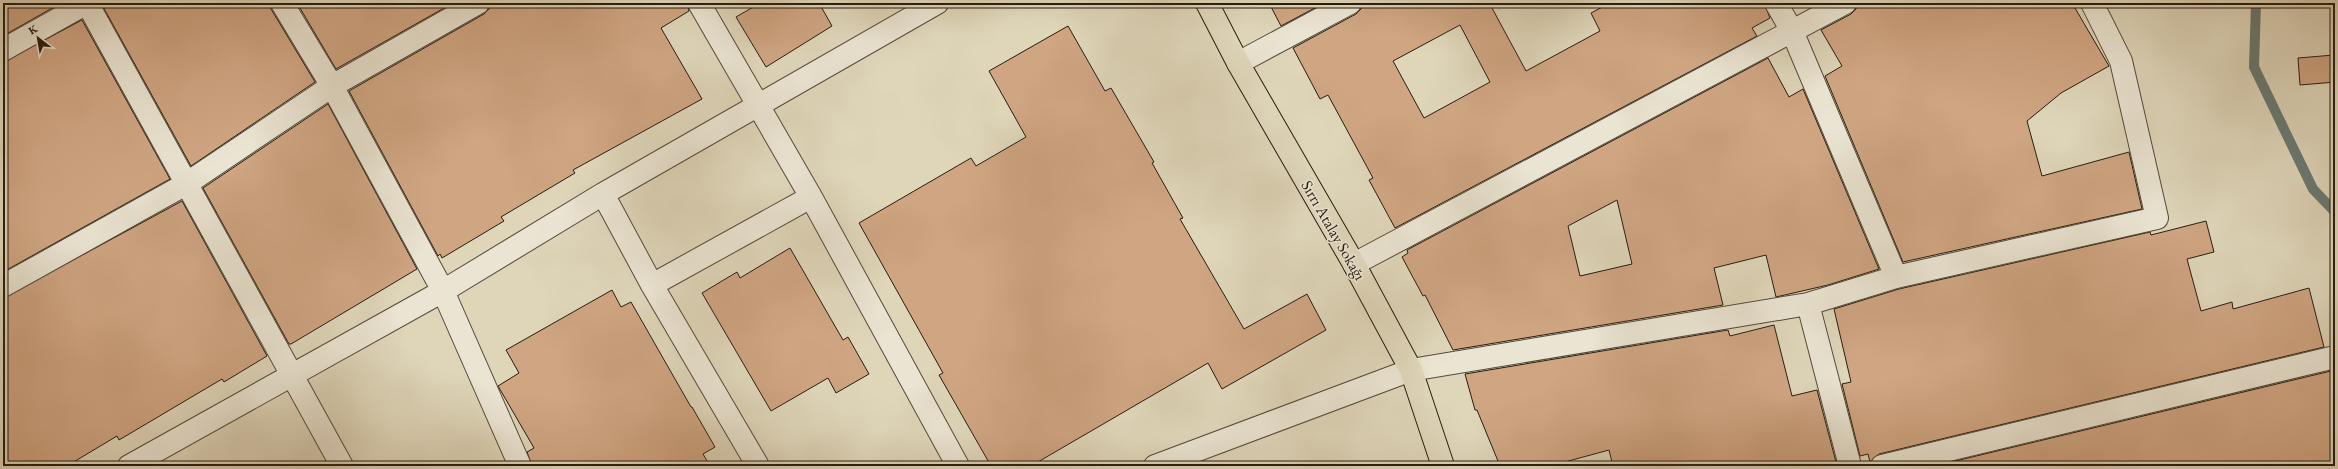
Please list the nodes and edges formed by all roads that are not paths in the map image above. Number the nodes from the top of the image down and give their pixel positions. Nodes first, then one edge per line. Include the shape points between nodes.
1 (282, 3) edge
2 (478, 3) edge
3 (699, 3) edge
4 (937, 3) edge
5 (1207, 3) edge
6 (1350, 3) edge
7 (1776, 3) edge
8 (1845, 3) edge
9 (2092, 3) edge
10 (1792, 31) junction
11 (3, 50) edge
12 (1238, 63) junction
13 (332, 86) junction
14 (758, 107) junction
15 (186, 184) junction
16 (603, 194) junction
17 (810, 197) junction
18 (1354, 264) junction
19 (1896, 277) junction
20 (652, 285) junction
21 (3, 286) edge
22 (442, 291) junction
23 (1808, 304) junction
24 (2335, 357) edge
25 (1411, 370) junction
26 (291, 374) junction
27 (129, 466) edge
28 (342, 466) edge
29 (520, 466) edge
30 (758, 466) edge
31 (958, 466) edge
32 (1155, 466) edge
33 (1443, 466) edge
34 (1850, 466) edge
35 (1882, 466) edge

1 - 13 street
2 - 13 street
3 - 14 street
4 - 14 street
5 - 12 main road, Sırrı Atalay Sokağı
6 - 12 street
7 - 10 street
8 - 10 street
9 - 19 street via 2121,61 2157,218
10 - 18 street
10 - 19 street
11 - 15 street via 87,3
12 - 18 main road, Sırrı Atalay Sokağı
13 - 15 street
13 - 22 street
14 - 16 street
14 - 17 street
15 - 21 street
15 - 26 street
16 - 20 street
16 - 22 street
17 - 20 street
17 - 31 street
18 - 25 main road, Sırrı Atalay Sokağı
19 - 23 street
20 - 30 street
22 - 26 street
22 - 29 street
23 - 25 street
23 - 34 street
24 - 35 street
25 - 32 street
25 - 33 main road, Sırrı Atalay Sokağı
26 - 27 street
26 - 28 street

